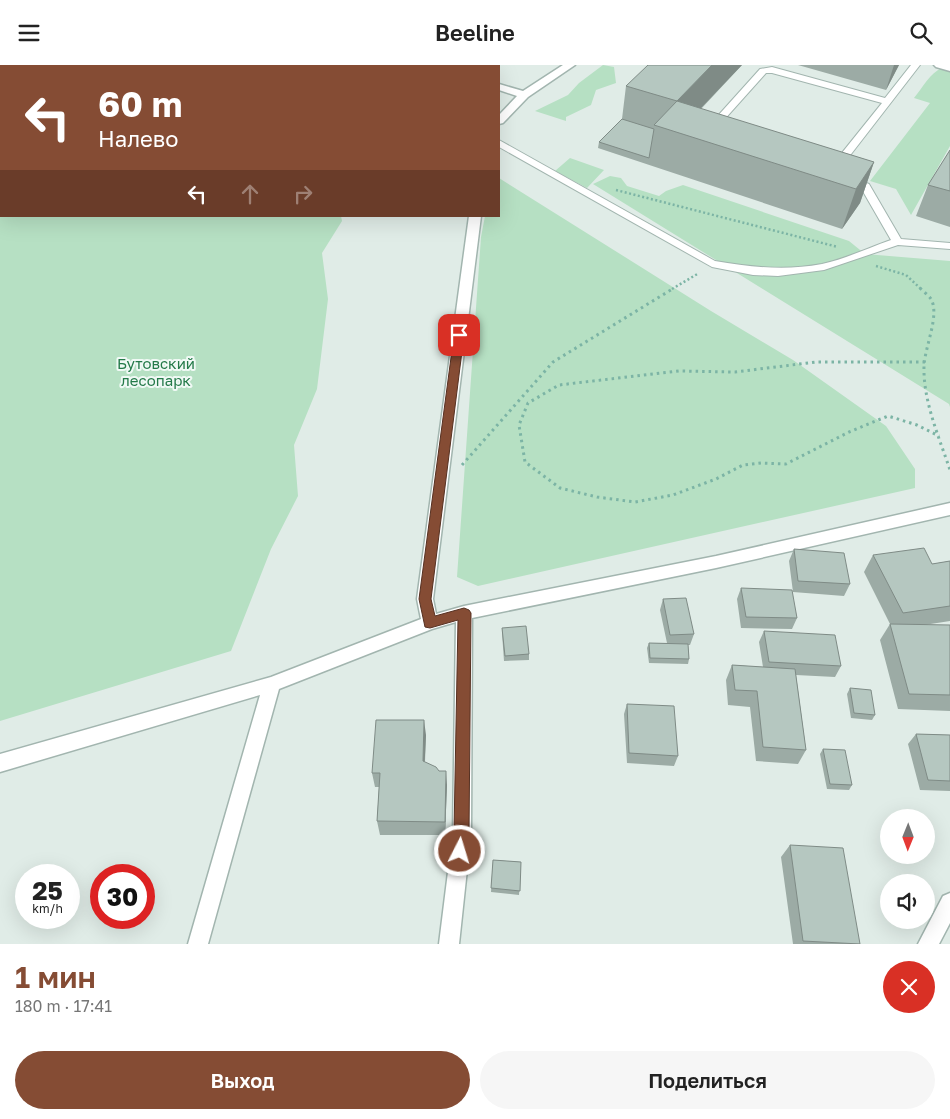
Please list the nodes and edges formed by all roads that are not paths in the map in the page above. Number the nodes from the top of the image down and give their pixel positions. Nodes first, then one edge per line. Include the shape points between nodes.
1 (570, 65) edge
2 (916, 65) edge
3 (939, 65) edge
4 (950, 68) edge
5 (500, 87) edge
6 (524, 95) junction
7 (886, 101) junction
8 (500, 120) edge
9 (716, 135) edge
10 (500, 144) edge
11 (475, 217) edge
12 (897, 242) junction
13 (950, 246) edge
14 (950, 509) edge
15 (464, 613) junction
16 (430, 623) junction
17 (272, 684) junction
18 (0, 763) edge
19 (950, 903) edge
20 (198, 944) edge
21 (449, 944) edge
22 (928, 944) edge

1 - 6 street
2 - 7 lane
3 - 4 street
5 - 6 street
6 - 8 street
7 - 9 lane via 782,71 763,71 711,127
7 - 12 lane via 828,170 865,186
10 - 12 lane via 712,265 778,272 824,267
11 - 16 street via 425,599
12 - 13 lane
14 - 15 street via 716,562
15 - 16 street
15 - 21 street via 462,832
16 - 17 street
17 - 18 street
17 - 20 street
19 - 22 street

